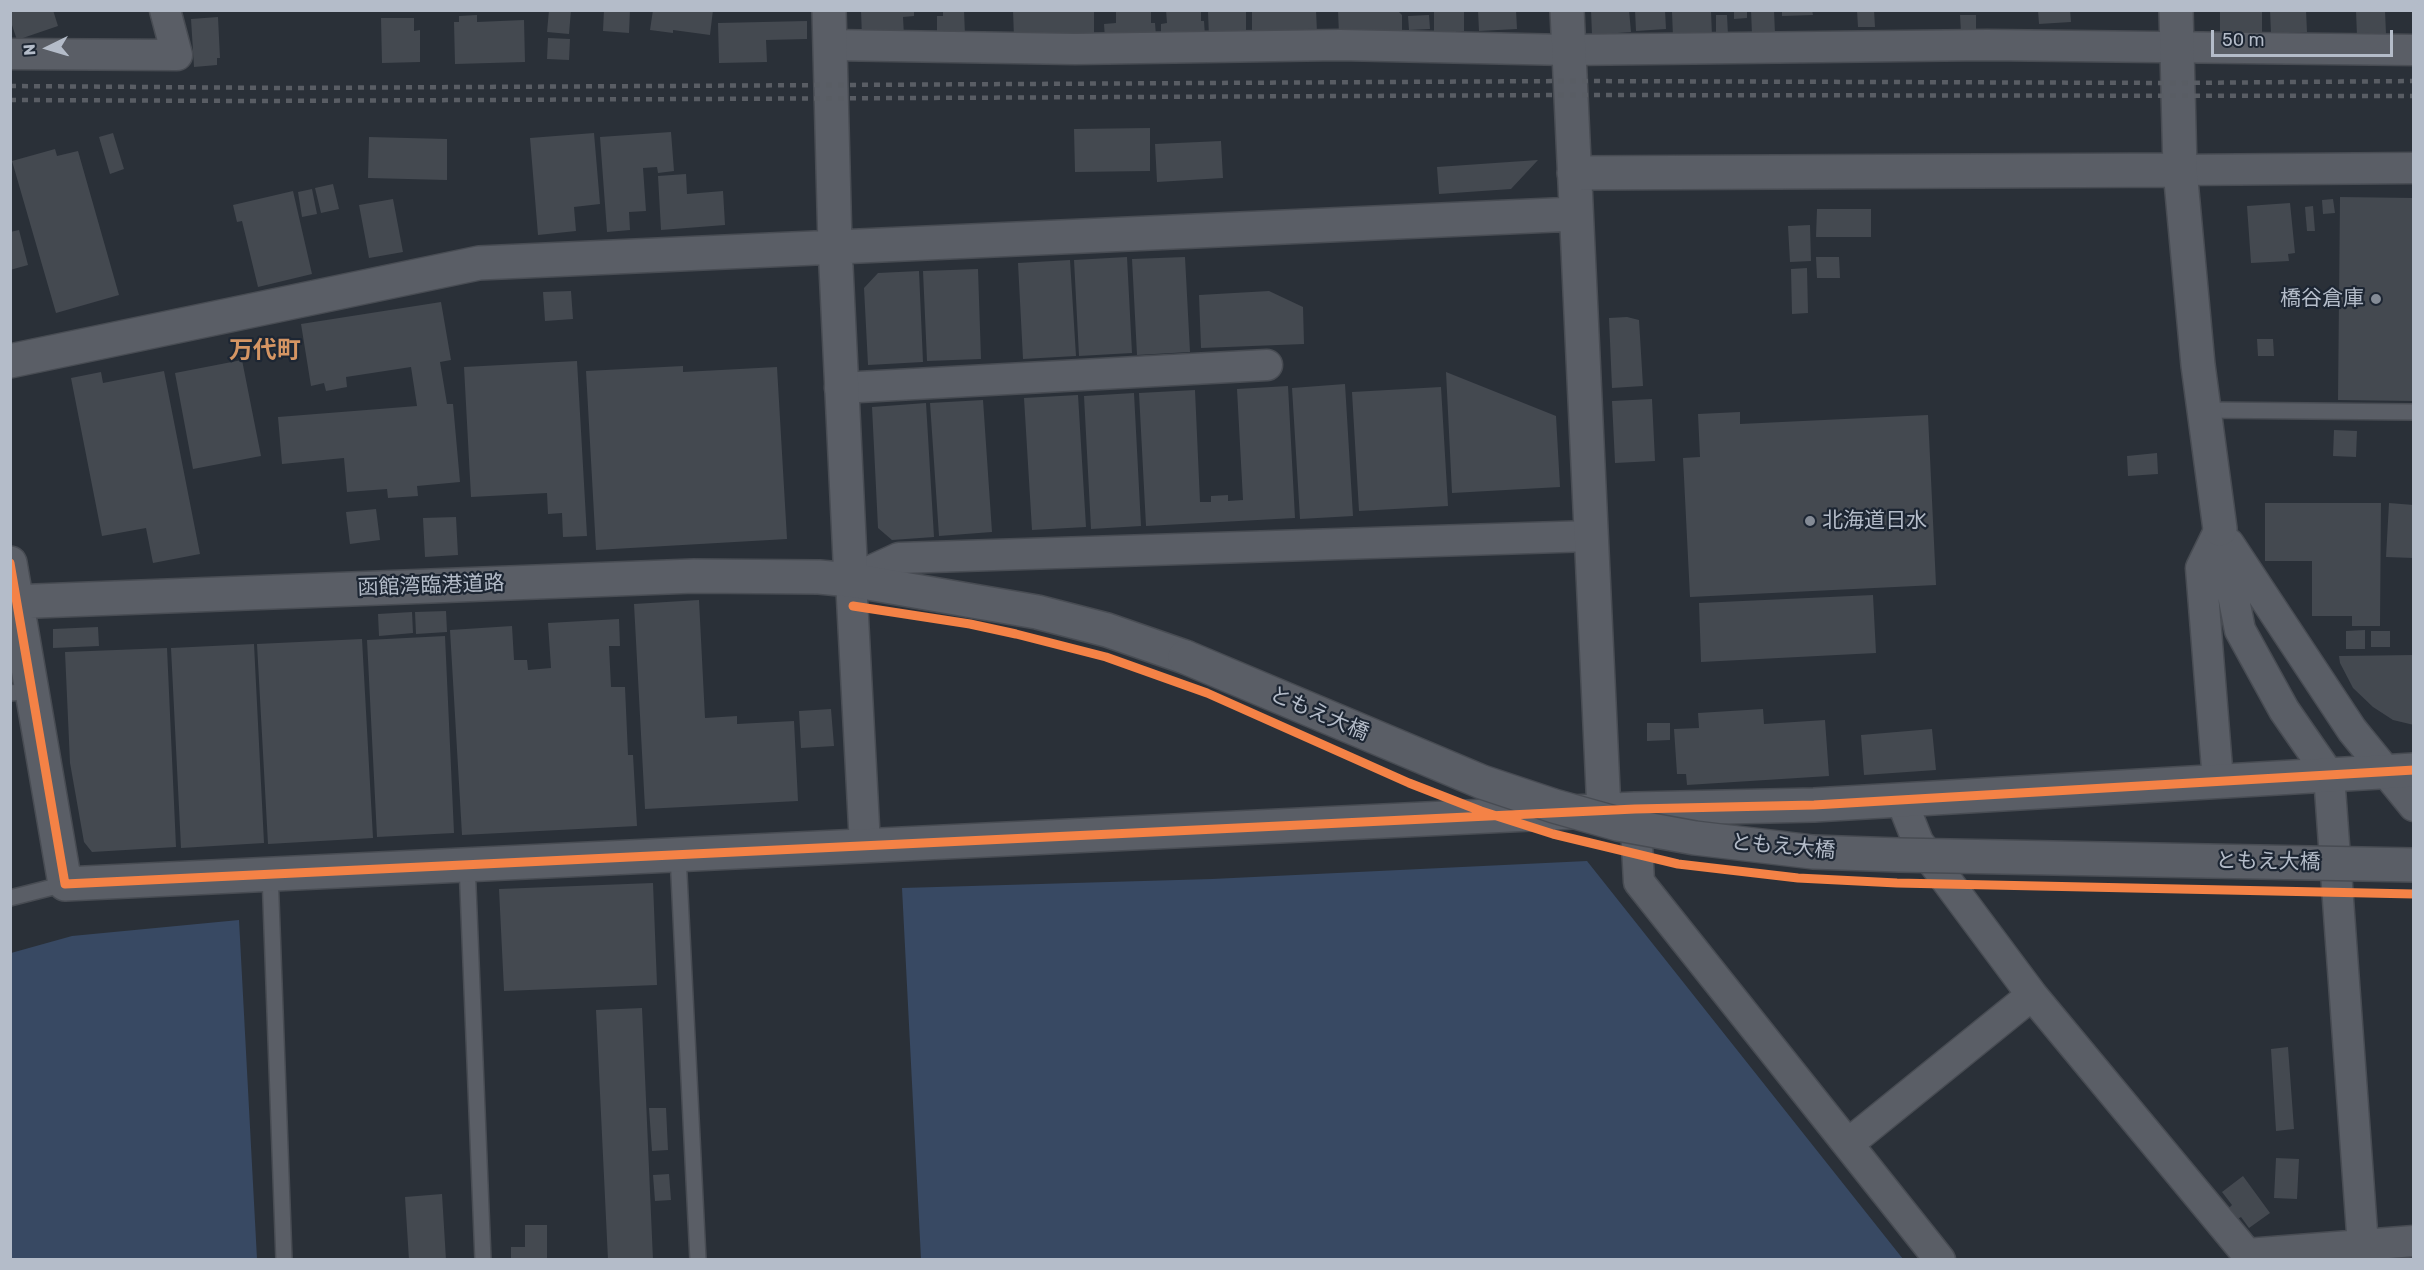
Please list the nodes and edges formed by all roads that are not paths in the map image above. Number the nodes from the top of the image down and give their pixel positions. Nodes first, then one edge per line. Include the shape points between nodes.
1 (165, 10) edge
2 (829, 10) edge
3 (1567, 10) edge
4 (2176, 10) edge
5 (830, 45) junction
6 (2177, 46) junction
7 (1568, 50) junction
8 (2414, 50) edge
9 (10, 54) edge
10 (2414, 168) edge
11 (2180, 170) junction
12 (1574, 173) junction
13 (1576, 214) junction
14 (835, 246) junction
15 (10, 361) edge
16 (1267, 365) dead end
17 (840, 388) junction
18 (2204, 410) junction
19 (2414, 412) edge
20 (2220, 529) junction
21 (1591, 536) junction
22 (10, 563) edge
23 (851, 580) junction
24 (14, 602) edge
25 (1185, 657) joint
26 (21, 692) edge
27 (2401, 771) edge
28 (2329, 774) junction
29 (2218, 782) junction
30 (1901, 799) junction
31 (2414, 806) edge
32 (1619, 810) junction
33 (865, 844) junction
34 (678, 855) junction
35 (467, 863) junction
36 (2414, 865) edge
37 (270, 873) junction
38 (65, 884) junction
39 (10, 898) edge
40 (2032, 995) junction
41 (1848, 1144) junction
42 (2414, 1241) edge
43 (2364, 1252) edge
44 (284, 1260) edge
45 (483, 1260) edge
46 (698, 1260) edge
47 (1940, 1260) edge

1 - 9 street via 177,55
2 - 5 street
3 - 7 street
4 - 6 street
5 - 7 street via 1075,49 1340,45
5 - 14 street
6 - 7 street
6 - 8 street
6 - 11 street
7 - 12 street
10 - 11 street
11 - 12 street
11 - 18 street
12 - 13 street
13 - 14 street
13 - 21 street
14 - 15 street via 479,263
14 - 17 street
16 - 17 street
17 - 23 street
18 - 19 lane
18 - 20 street
20 - 27 street via 2352,730
20 - 28 street via 2240,630 2284,710
20 - 29 street via 2201,568
21 - 23 street via 899,558
21 - 32 street
22 - 24 street
23 - 24 street, 函館湾臨港道路 via 694,576
23 - 25 street, 函館湾臨港道路 via 1036,612 1107,630
23 - 33 street
24 - 26 street
25 - 36 street, ともえ大橋, bridge via 1482,782 1618,824 1695,838 1813,852
26 - 38 street
27 - 28 street
27 - 31 street
28 - 29 street
28 - 43 street
29 - 30 street
30 - 32 street
30 - 40 street via 1918,842
32 - 33 street
32 - 41 street via 1639,882
33 - 34 street
34 - 35 street
34 - 46 lane
35 - 37 street
35 - 45 lane
37 - 38 street
37 - 44 lane
38 - 39 lane
40 - 41 street
40 - 43 street via 2247,1254
41 - 47 street
42 - 43 street

